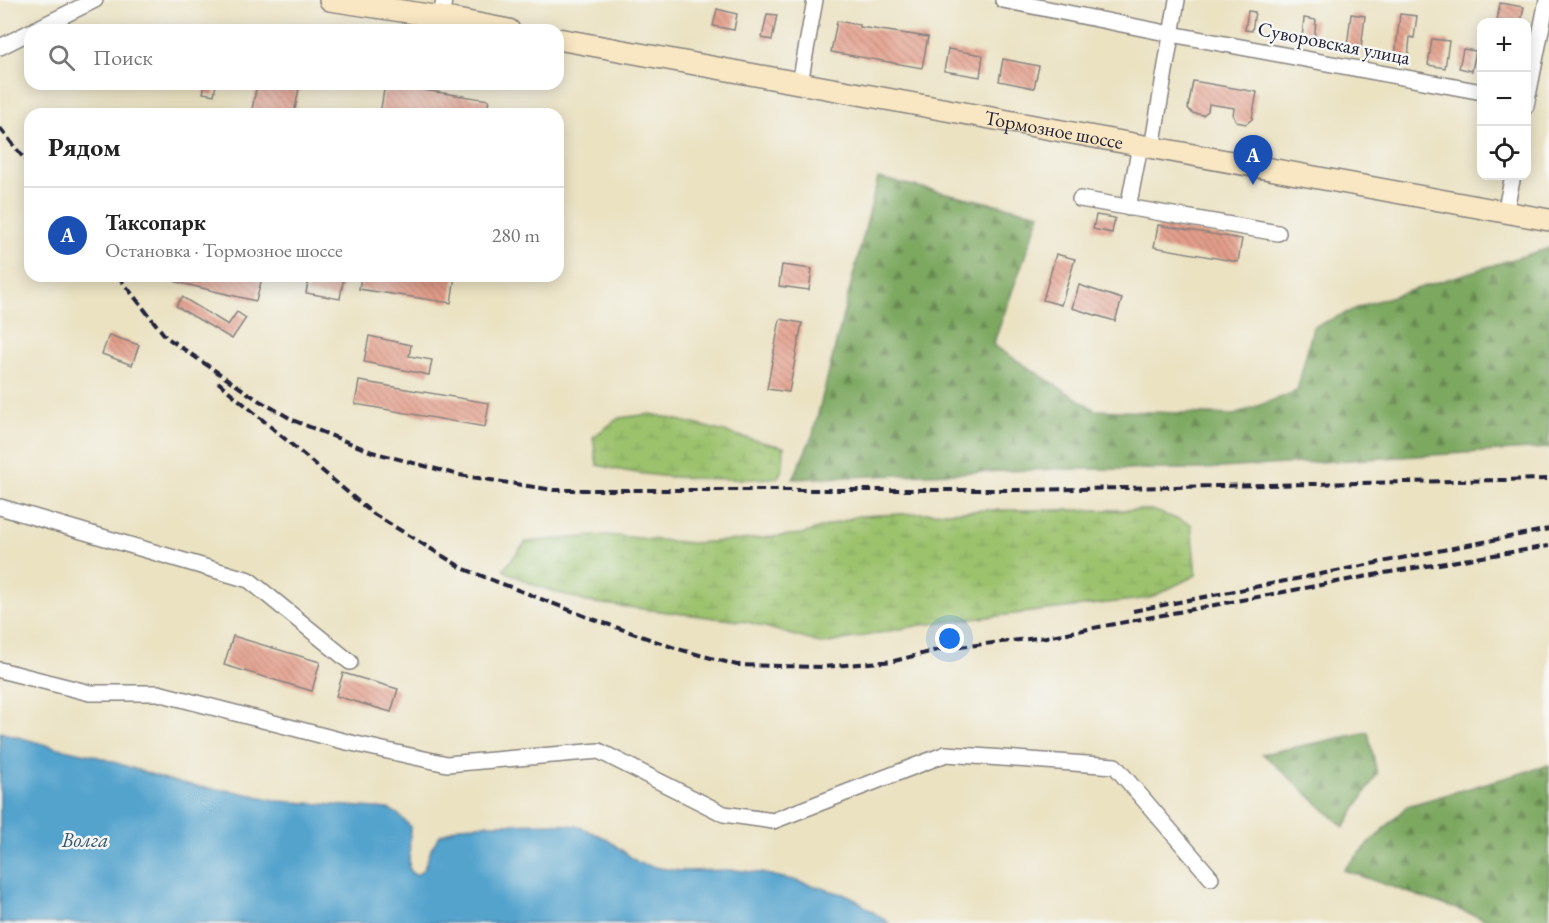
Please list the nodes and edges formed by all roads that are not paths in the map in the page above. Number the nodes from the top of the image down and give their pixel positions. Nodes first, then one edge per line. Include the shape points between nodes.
1 (94, 0) edge
2 (330, 0) edge
3 (815, 0) edge
4 (1003, 0) edge
5 (1177, 0) edge
6 (1547, 0) edge
7 (442, 8) edge
8 (46, 24) edge
9 (491, 24) edge
10 (1171, 34) junction
11 (24, 35) edge
12 (564, 40) edge
13 (0, 47) edge
14 (1531, 82) edge
15 (800, 83) junction
16 (1477, 91) edge
17 (1146, 147) junction
18 (1512, 180) edge
19 (1080, 199) dead end
20 (1128, 208) junction
21 (1505, 212) junction
22 (1549, 220) edge
23 (1278, 233) dead end
24 (0, 507) edge
25 (350, 662) dead end
26 (0, 670) edge
27 (1211, 878) dead end

1 - 8 street
2 - 7 street
3 - 15 street
4 - 10 street, Суворовская улица
5 - 10 street
6 - 14 street
7 - 9 street
10 - 16 street, Суворовская улица
10 - 17 street
11 - 13 street
12 - 15 street, Тормозное шоссе
15 - 17 street, Тормозное шоссе
17 - 20 street
17 - 21 street, Тормозное шоссе
18 - 21 street
19 - 20 street
20 - 23 street
21 - 22 street, Тормозное шоссе
24 - 25 street via 249,580
26 - 27 street via 90,693 158,693 447,764 599,751 724,814 772,821 946,754 1115,766

